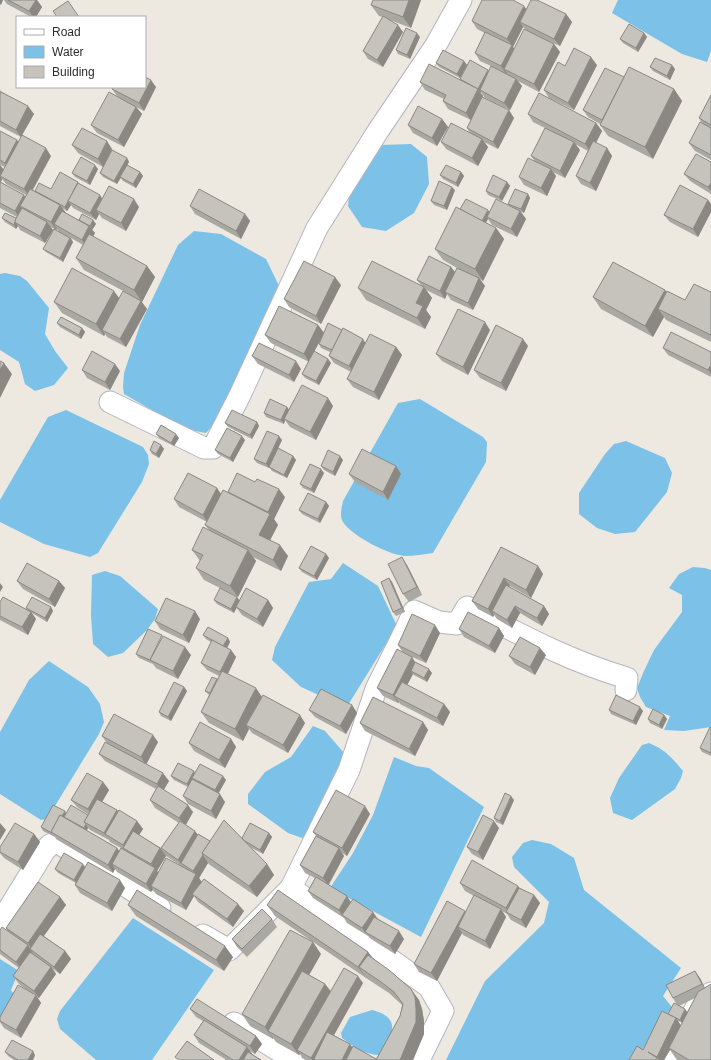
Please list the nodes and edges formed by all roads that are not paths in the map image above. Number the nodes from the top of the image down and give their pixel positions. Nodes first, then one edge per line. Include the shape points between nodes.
1 (461, 0) edge
2 (110, 402) dead end
3 (626, 690) dead end
4 (291, 888) junction
5 (0, 923) edge
6 (711, 993) edge
7 (216, 1012) edge
8 (294, 1060) edge
9 (419, 1060) edge
10 (671, 1060) edge

1 - 2 street via 436,45 317,228 213,448 204,448
3 - 4 street via 627,678 545,647 467,607 457,624 439,622 414,611 376,689 349,770
4 - 5 street via 229,950 57,842 45,850
4 - 9 street via 429,987 443,1011
6 - 10 street via 701,999 684,1029
7 - 8 street

